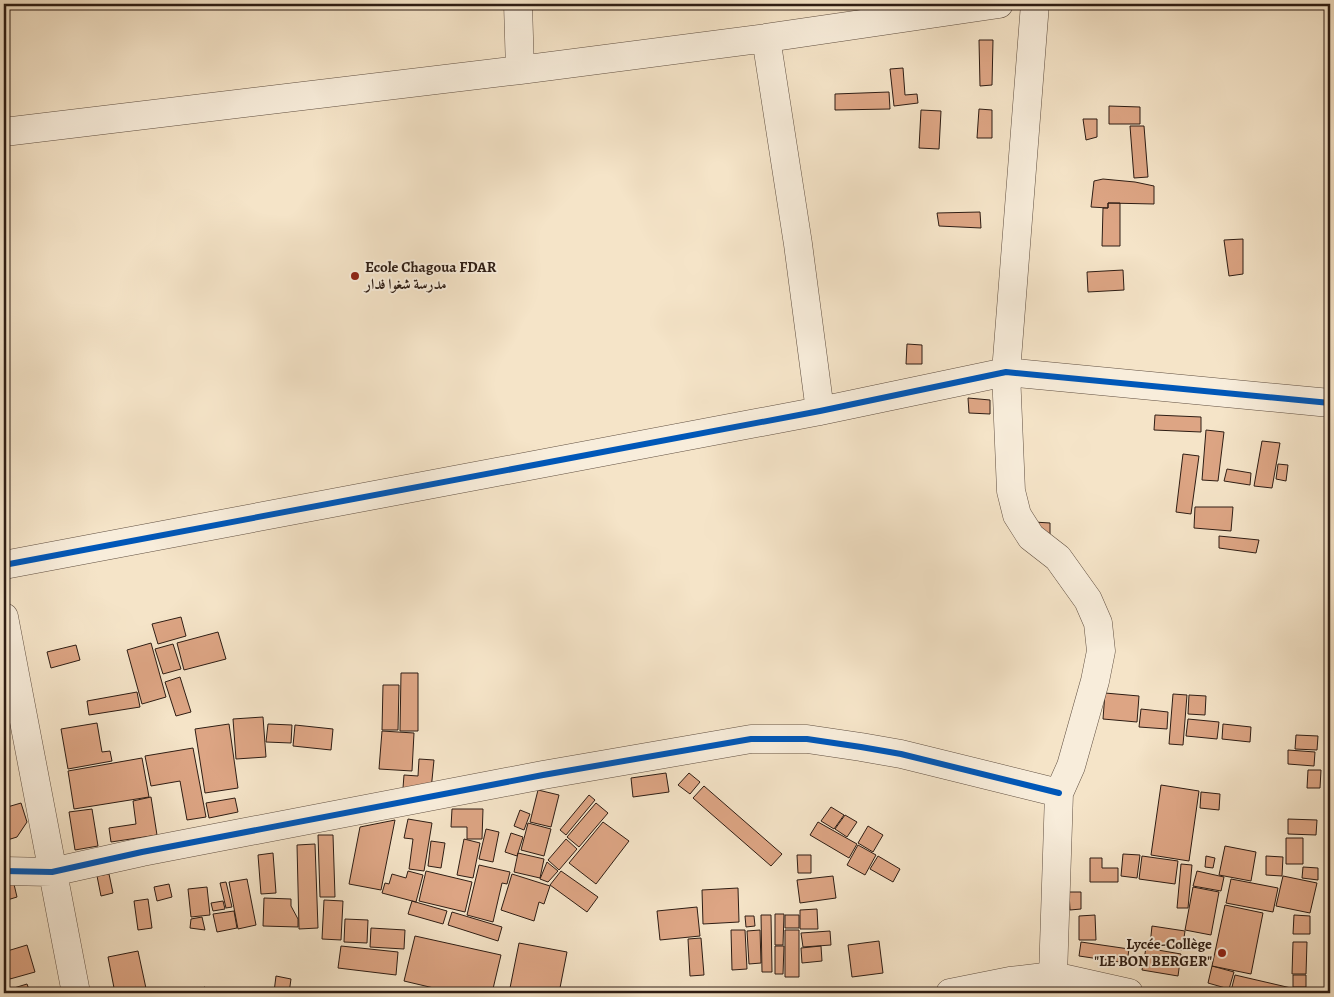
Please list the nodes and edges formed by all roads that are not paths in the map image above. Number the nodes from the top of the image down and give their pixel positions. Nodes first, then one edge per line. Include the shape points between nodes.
1 (518, 4) edge
2 (999, 4) edge
3 (1035, 4) edge
4 (766, 38) junction
5 (520, 70) junction
6 (4, 132) edge
7 (1006, 372) junction
8 (1330, 403) edge
9 (820, 411) junction
10 (4, 565) edge
11 (4, 621) edge
12 (1059, 793) junction
13 (4, 871) edge
14 (52, 872) junction
15 (1053, 985) edge
16 (1011, 987) edge
17 (76, 993) edge
18 (950, 993) edge
19 (1129, 993) edge

1 - 5 street
2 - 4 street
3 - 7 street
4 - 5 street
4 - 9 street
5 - 6 street
7 - 8 street
7 - 9 street
7 - 12 street via 1008,461 1017,515 1031,538 1058,558 1074,578 1098,623 1101,651 1095,681 1071,766
9 - 10 street
11 - 14 street
12 - 14 street via 901,754 807,739 751,739 543,775
12 - 15 street
13 - 14 street
14 - 17 street
15 - 16 street
15 - 19 street
16 - 18 street

